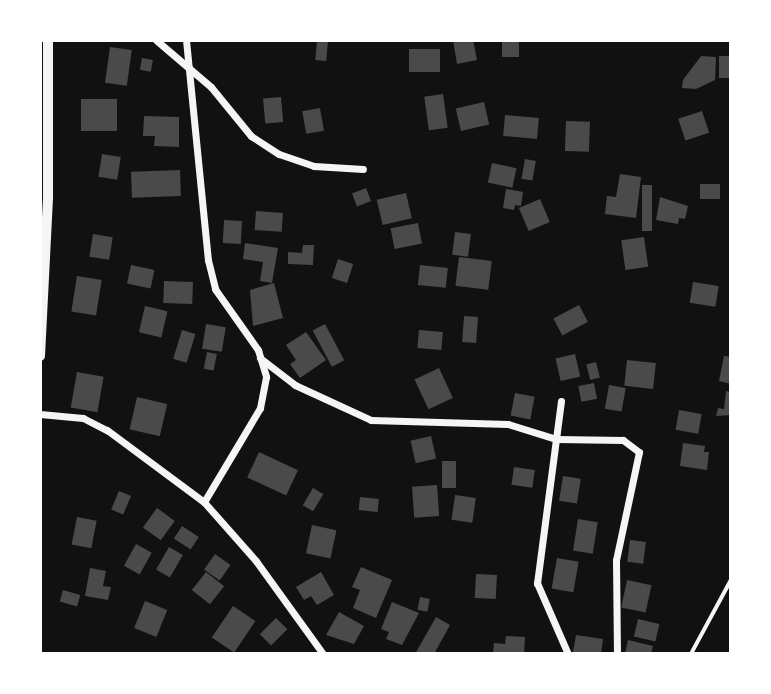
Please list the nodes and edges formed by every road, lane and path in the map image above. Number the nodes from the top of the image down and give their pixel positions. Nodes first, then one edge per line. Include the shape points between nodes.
1 (48, 40) edge
2 (156, 40) edge
3 (186, 40) edge
4 (188, 70) junction
5 (363, 169) dead end
6 (40, 356) edge
7 (260, 358) junction
8 (561, 401) dead end
9 (40, 414) edge
10 (556, 439) junction
11 (204, 502) junction
12 (731, 580) edge
13 (323, 654) edge
14 (568, 654) edge
15 (617, 654) edge
16 (691, 654) edge

1 - 6 street via 48,198
2 - 4 street
3 - 4 street
4 - 5 street via 211,87 251,136 279,154 314,166
4 - 7 street via 215,289
7 - 10 street via 295,385 371,420 508,424
7 - 11 street via 266,377 260,408
8 - 10 street
9 - 11 street via 83,418 107,430
10 - 14 street via 537,583
10 - 15 street via 624,440 639,452 615,560
11 - 13 street via 262,570
12 - 16 lane

